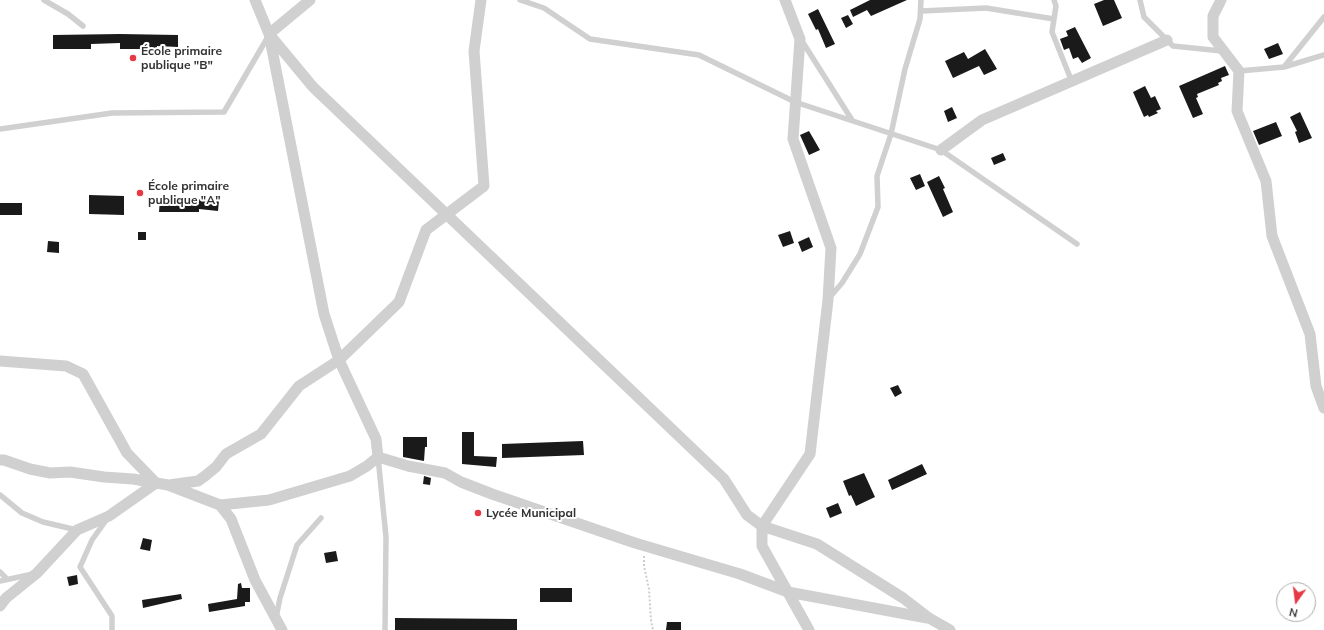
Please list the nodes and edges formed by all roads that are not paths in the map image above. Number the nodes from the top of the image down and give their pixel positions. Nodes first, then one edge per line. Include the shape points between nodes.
1 (44, 0) edge
2 (255, 0) edge
3 (310, 0) edge
4 (481, 0) edge
5 (520, 0) edge
6 (785, 0) edge
7 (921, 0) edge
8 (1054, 0) edge
9 (1140, 0) edge
10 (1221, 0) edge
11 (921, 10) junction
12 (1324, 17) edge
13 (1054, 19) junction
14 (83, 26) dead end
15 (269, 34) junction
16 (800, 39) junction
17 (1167, 40) junction
18 (1224, 51) junction
19 (1324, 55) edge
20 (1284, 67) junction
21 (1239, 71) junction
22 (1072, 82) junction
23 (796, 102) junction
24 (852, 120) junction
25 (0, 129) edge
26 (891, 134) junction
27 (941, 150) junction
28 (447, 215) junction
29 (1078, 244) dead end
30 (828, 300) junction
31 (339, 360) junction
32 (0, 361) edge
33 (1324, 408) edge
34 (378, 457) junction
35 (0, 460) edge
36 (156, 483) junction
37 (168, 485) junction
38 (0, 495) edge
39 (220, 505) junction
40 (109, 516) junction
41 (320, 518) dead end
42 (762, 526) junction
43 (77, 530) junction
44 (0, 572) edge
45 (37, 573) junction
46 (7, 579) junction
47 (0, 581) edge
48 (788, 592) junction
49 (0, 606) edge
50 (276, 618) junction
51 (929, 618) junction
52 (112, 630) edge
53 (282, 630) edge
54 (385, 630) edge
55 (809, 630) edge
56 (950, 630) edge

1 - 14 lane
2 - 15 street
3 - 15 street
4 - 28 street via 474,51 484,186
5 - 23 lane via 544,8 590,39 699,55
6 - 16 street
7 - 11 lane
8 - 13 lane
9 - 17 lane via 1144,17
10 - 18 street via 1213,16 1213,37
11 - 13 lane via 986,8
11 - 26 lane
12 - 20 lane
13 - 22 lane via 1052,32
15 - 25 lane via 224,112 112,113
15 - 28 street via 313,87
15 - 31 street via 324,314
16 - 23 street
16 - 24 lane
17 - 18 lane via 1173,46
17 - 22 street
18 - 21 street
19 - 20 lane
20 - 21 lane
21 - 33 street via 1237,111 1266,181 1272,236 1310,334 1316,386
22 - 27 street via 982,120
23 - 24 lane
23 - 30 street via 792,139 831,248
24 - 26 lane
26 - 27 lane
26 - 30 lane via 877,176 878,207 860,254
27 - 29 lane
28 - 31 street via 426,230 399,302
28 - 42 street via 724,479 747,515
30 - 42 street via 810,454
31 - 34 street via 376,439
31 - 37 street via 299,386 260,434 226,454 205,476 198,481
32 - 36 street via 66,366 82,374 127,453
34 - 39 street via 350,476 269,500
34 - 48 street via 445,473 492,494 644,546 740,574
34 - 54 lane via 386,537
35 - 36 street via 50,473 70,472
36 - 37 street
36 - 40 street
37 - 39 street
38 - 43 lane via 22,512 43,522
39 - 50 street via 231,519 255,580
40 - 43 street
40 - 52 lane via 92,540 80,567 112,616
41 - 50 lane via 297,545
42 - 48 street via 762,546
42 - 51 street via 817,544 903,598
43 - 45 street
44 - 46 lane
45 - 46 lane
45 - 49 street
46 - 47 lane
48 - 51 street
48 - 55 street
50 - 53 street
51 - 56 street

